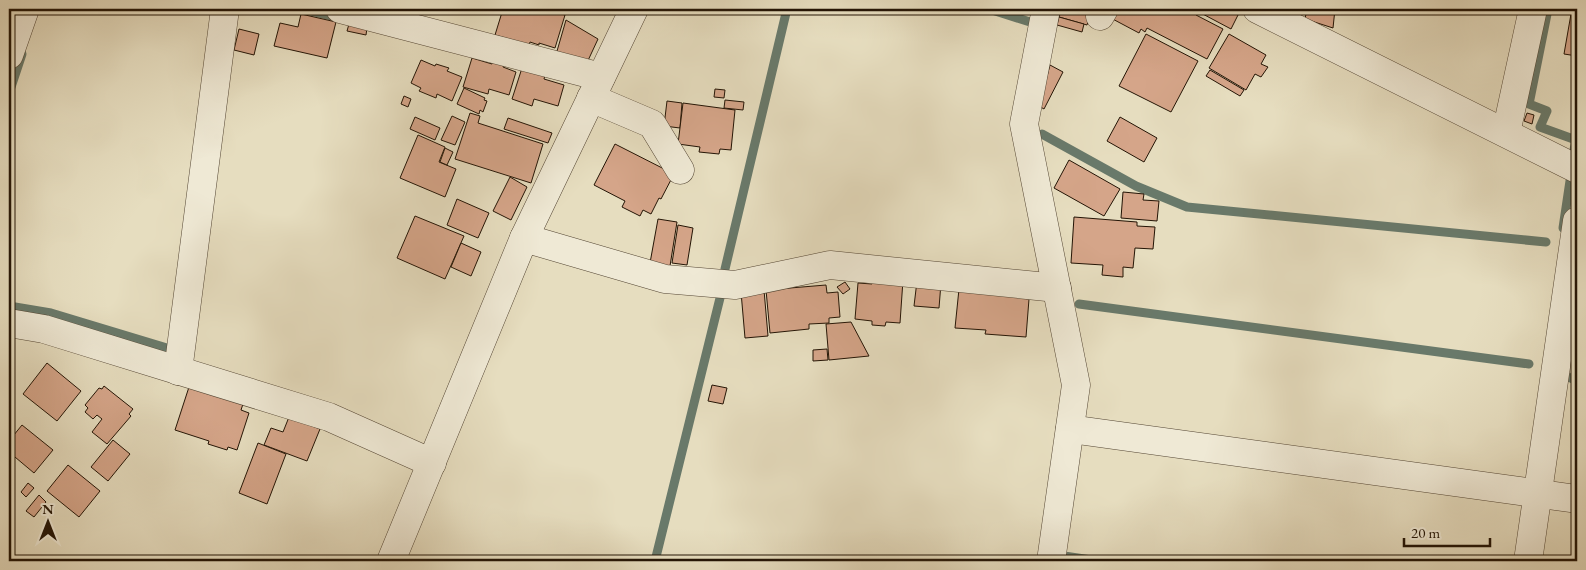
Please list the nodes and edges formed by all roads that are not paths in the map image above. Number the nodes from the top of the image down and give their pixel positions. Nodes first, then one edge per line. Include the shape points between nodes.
1 (25, 9) edge
2 (225, 9) edge
3 (340, 9) edge
4 (634, 9) edge
5 (1046, 9) edge
6 (1257, 9) edge
7 (1533, 9) edge
8 (9, 55) edge
9 (596, 88) junction
10 (1506, 133) junction
11 (1577, 169) edge
12 (680, 170) dead end
13 (1577, 221) edge
14 (524, 238) junction
15 (1057, 288) junction
16 (9, 323) edge
17 (178, 371) junction
18 (1070, 430) junction
19 (432, 463) junction
20 (1537, 494) junction
21 (1577, 500) edge
22 (394, 561) edge
23 (1050, 561) edge
24 (1528, 561) edge

1 - 8 street
2 - 17 street
3 - 9 street
4 - 9 street
5 - 15 street via 1024,124
6 - 10 street
7 - 10 street
9 - 12 street via 652,124
9 - 14 street
10 - 11 street
13 - 20 street
14 - 15 street via 666,279 735,285 830,265
14 - 19 street
15 - 18 street via 1076,385
16 - 17 street via 44,329
17 - 19 street via 329,417
18 - 20 street
18 - 23 street
19 - 22 street
20 - 21 street
20 - 24 street

